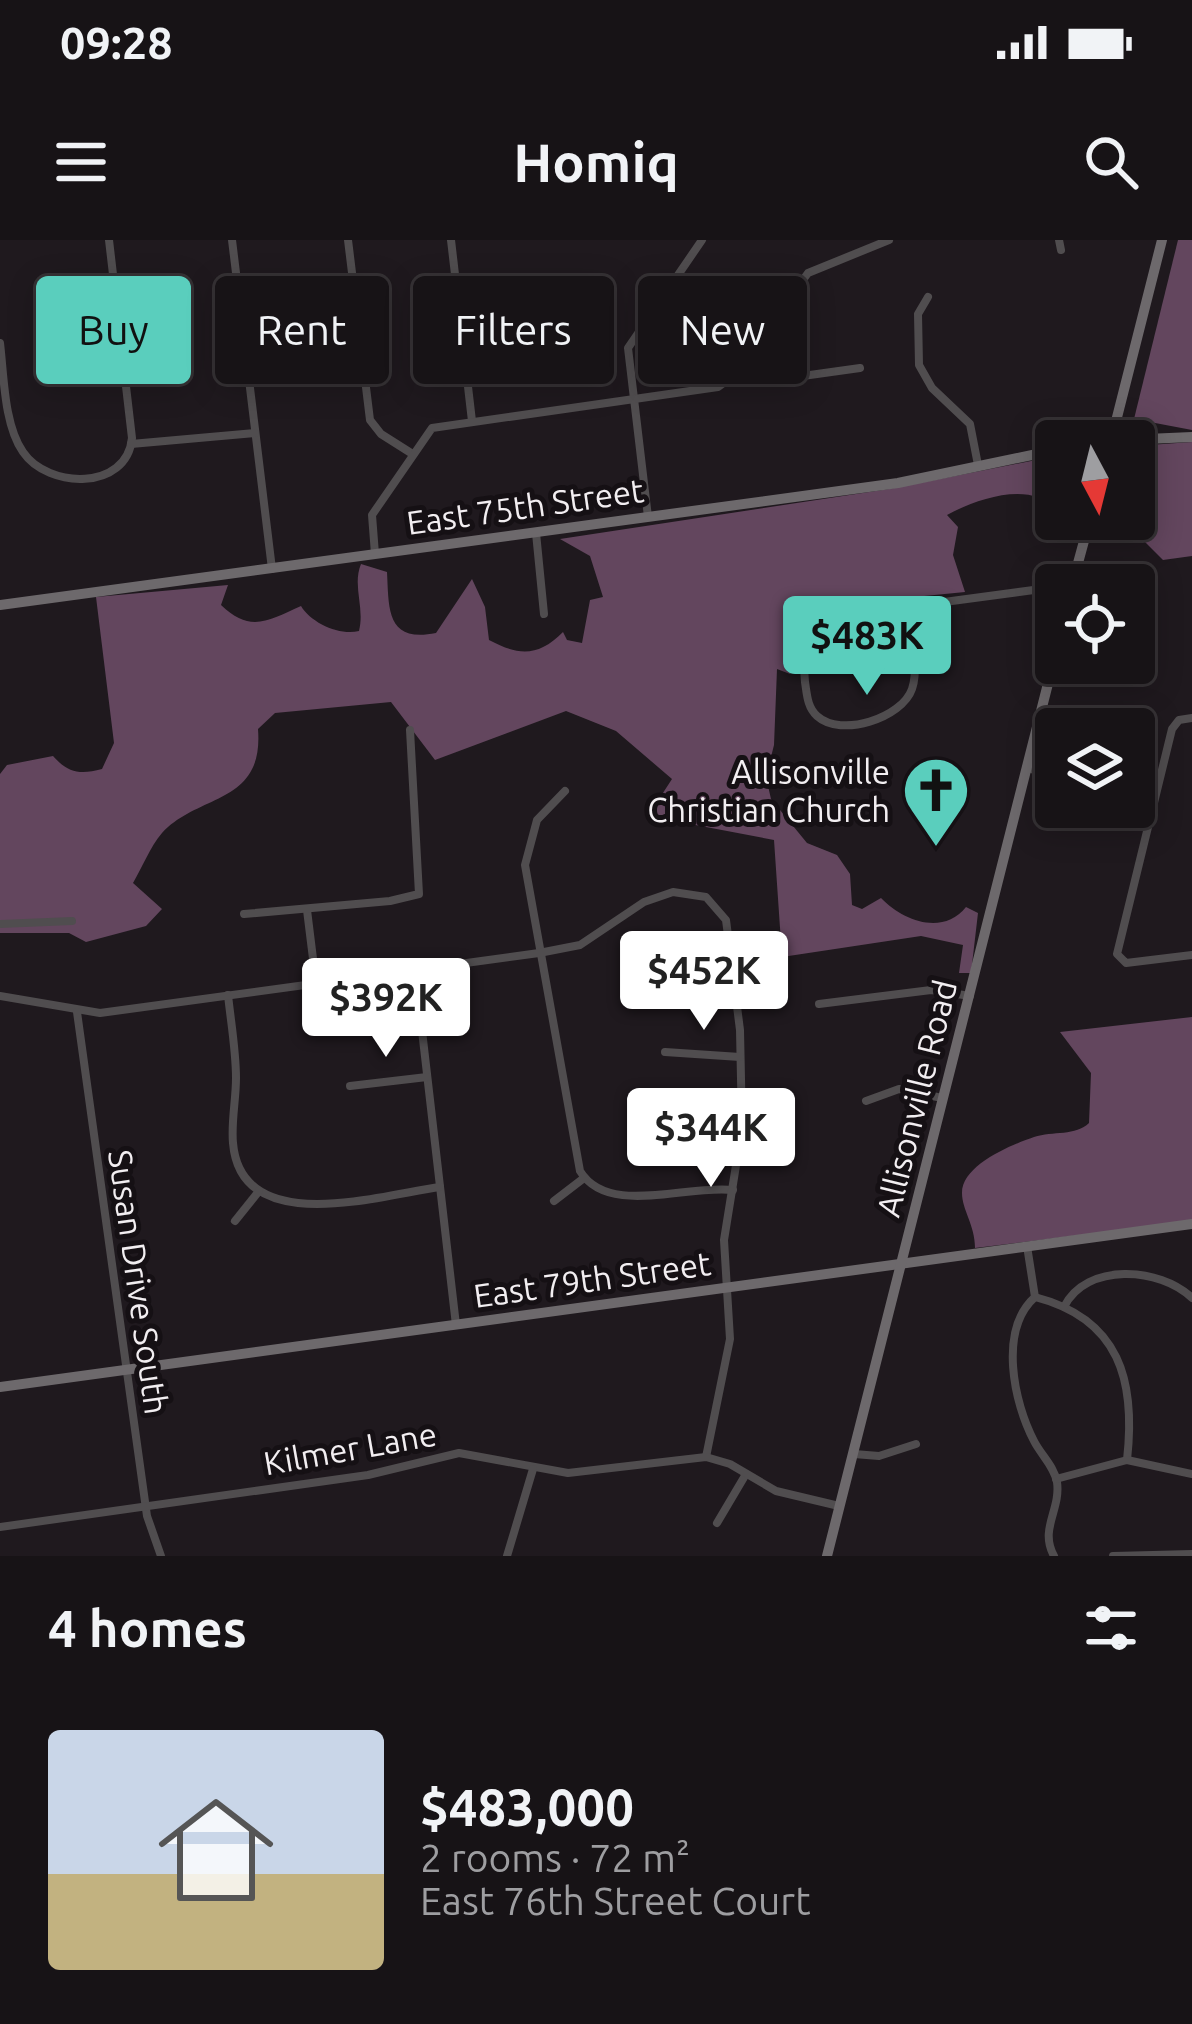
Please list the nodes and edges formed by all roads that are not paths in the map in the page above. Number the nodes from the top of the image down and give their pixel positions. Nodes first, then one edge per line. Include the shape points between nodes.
1 (109, 240) edge
2 (232, 240) edge
3 (349, 240) edge
4 (451, 240) edge
5 (702, 240) edge
6 (889, 240) edge
7 (1162, 240) edge
8 (455, 276) edge
9 (805, 276) edge
10 (928, 297) dead end
11 (0, 343) edge
12 (860, 368) dead end
13 (807, 375) edge
14 (467, 384) edge
15 (721, 384) edge
16 (634, 399) junction
17 (1116, 420) edge
18 (472, 421) junction
19 (255, 433) junction
20 (1192, 436) edge
21 (1155, 438) edge
22 (131, 443) junction
23 (411, 453) junction
24 (1035, 454) edge
25 (978, 465) junction
26 (647, 517) junction
27 (536, 531) junction
28 (375, 554) junction
29 (272, 569) junction
30 (1035, 590) edge
31 (0, 605) edge
32 (907, 607) junction
33 (544, 614) dead end
34 (1048, 684) edge
35 (1192, 718) edge
36 (410, 730) dead end
37 (1028, 768) junction
38 (1035, 770) edge
39 (565, 790) dead end
40 (1155, 796) edge
41 (1148, 828) edge
42 (307, 910) junction
43 (244, 914) dead end
44 (72, 921) dead end
45 (0, 924) edge
46 (539, 953) junction
47 (1192, 956) edge
48 (415, 970) junction
49 (316, 983) junction
50 (228, 995) junction
51 (0, 996) edge
52 (970, 996) junction
53 (819, 1004) dead end
54 (77, 1012) junction
55 (665, 1052) dead end
56 (740, 1057) junction
57 (428, 1077) junction
58 (350, 1086) dead end
59 (944, 1099) junction
60 (866, 1101) dead end
61 (584, 1178) junction
62 (440, 1187) junction
63 (733, 1190) junction
64 (259, 1191) junction
65 (554, 1201) dead end
66 (235, 1221) dead end
67 (1192, 1224) edge
68 (1027, 1246) junction
69 (903, 1263) junction
70 (728, 1288) junction
71 (1035, 1298) junction
72 (1192, 1298) edge
73 (1064, 1307) junction
74 (456, 1324) junction
75 (126, 1370) junction
76 (0, 1387) edge
77 (916, 1444) dead end
78 (854, 1454) junction
79 (706, 1457) junction
80 (1127, 1460) junction
81 (532, 1469) junction
82 (746, 1474) junction
83 (1192, 1474) edge
84 (1056, 1479) junction
85 (146, 1506) junction
86 (841, 1507) junction
87 (717, 1523) dead end
88 (0, 1526) edge
89 (1192, 1554) edge
90 (161, 1556) edge
91 (507, 1556) edge
92 (827, 1556) edge
93 (1054, 1556) edge
94 (1113, 1556) edge

1 - 22 street
2 - 19 street
3 - 23 street via 370,420
4 - 8 street
5 - 16 street via 630,341
6 - 9 street
7 - 17 street
10 - 25 street via 916,341 925,378 972,429
11 - 22 street via 20,447 43,470 78,479 112,471
12 - 13 street
14 - 18 street
15 - 16 street
16 - 18 street
16 - 26 street
18 - 23 street via 433,428
19 - 22 street
19 - 29 street
20 - 21 street
23 - 28 street via 372,515
24 - 25 street, East 75th Street
25 - 26 street, East 75th Street
26 - 27 street, East 75th Street
27 - 28 street, East 75th Street
27 - 33 street
28 - 29 street, East 75th Street
29 - 31 street, East 75th Street
30 - 32 street
32 - 32 street via 914,678 904,704 880,718 820,719 808,702 804,668 816,634 843,616
34 - 37 street, Allisonville Road
35 - 40 street via 1175,723
36 - 42 street via 422,889 390,902
37 - 38 street
37 - 52 street, Allisonville Road
39 - 46 street via 537,820 526,853
41 - 47 street via 1119,959
42 - 43 street
42 - 49 street
44 - 45 street
46 - 48 street
46 - 56 street via 588,941 673,892 706,897 724,914
46 - 61 street
48 - 49 street
48 - 57 street
49 - 50 street
50 - 54 street
50 - 64 street via 234,1148
51 - 54 street
52 - 53 street via 915,991
52 - 59 street, Allisonville Road
54 - 75 street, Susan Drive South
55 - 56 street
56 - 63 street
57 - 58 street
57 - 62 street
59 - 60 street via 899,1089
59 - 69 street, Allisonville Road
61 - 63 street via 616,1196
61 - 65 street
62 - 64 street via 303,1205
62 - 74 street
63 - 70 street
64 - 66 street
67 - 68 street, East 79th Street
68 - 69 street, East 79th Street
68 - 71 street
69 - 70 street, East 79th Street
69 - 78 street, Allisonville Road
70 - 74 street, East 79th Street
70 - 79 street via 729,1345
71 - 73 street
71 - 84 street via 1015,1332 1017,1387 1031,1436
72 - 73 street via 1161,1279 1104,1277 1077,1289
73 - 80 street via 1098,1332 1121,1366 1132,1405
74 - 75 street, East 79th Street
75 - 76 street, East 79th Street
75 - 85 street, Susan Drive South
77 - 78 street
78 - 86 street, Allisonville Road
79 - 81 street, Kilmer Lane via 574,1473
79 - 82 street, Kilmer Lane
80 - 83 street
80 - 84 street
81 - 85 street, Kilmer Lane via 459,1453 374,1474
81 - 91 street
82 - 86 street, Kilmer Lane via 776,1491
82 - 87 street
84 - 93 street via 1047,1529
85 - 88 street, Kilmer Lane
85 - 90 street, Susan Drive South
86 - 92 street, Allisonville Road
89 - 94 street

